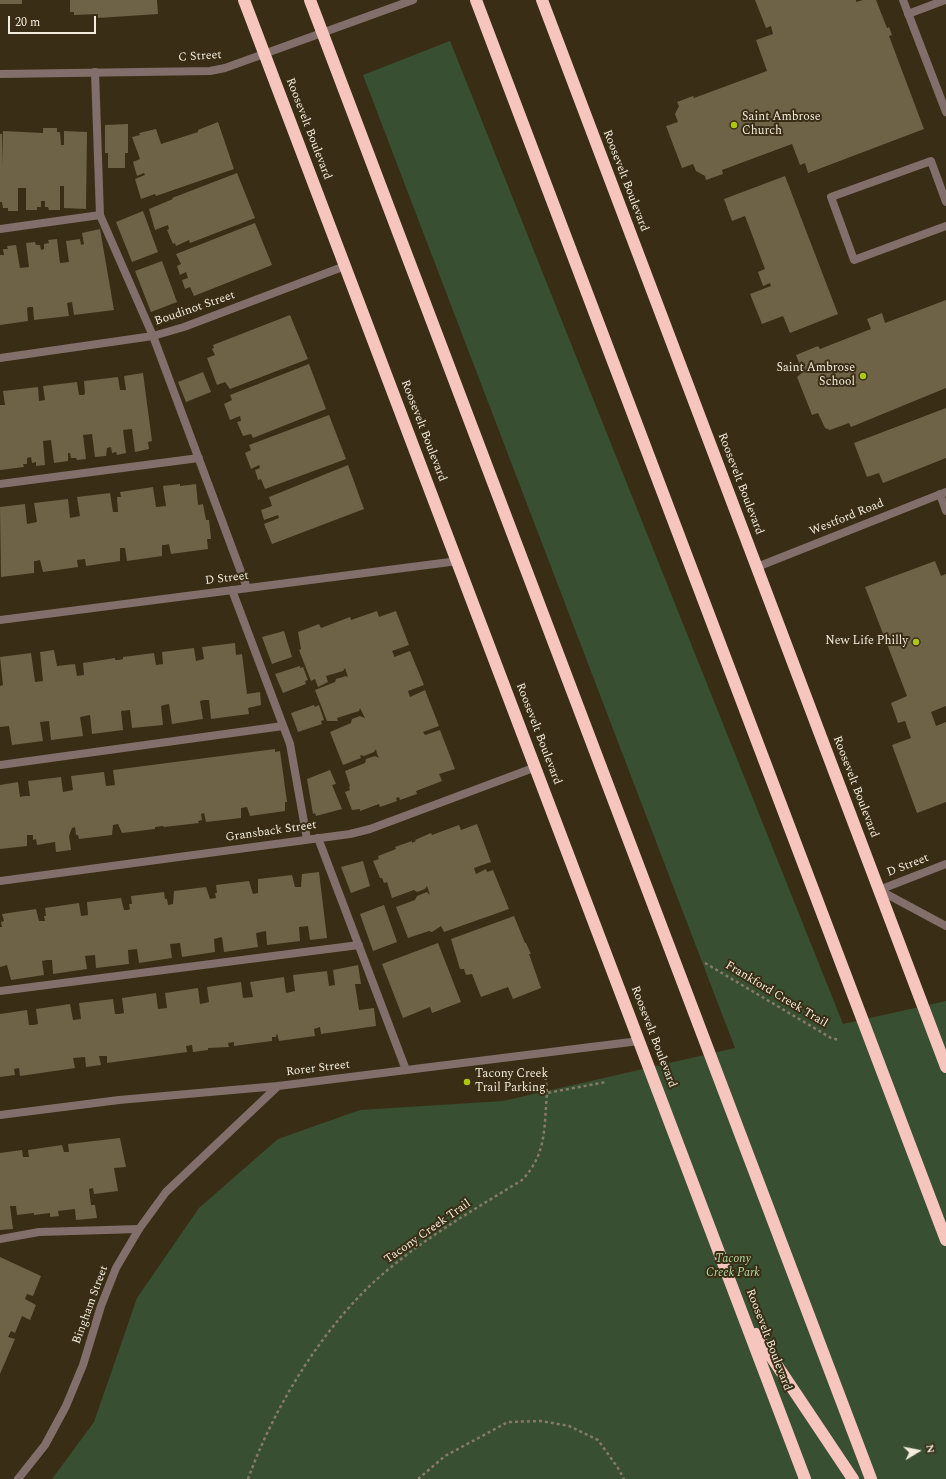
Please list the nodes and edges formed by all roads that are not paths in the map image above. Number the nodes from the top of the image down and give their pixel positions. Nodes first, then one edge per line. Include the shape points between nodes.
1 (244, 0) edge
2 (310, 0) edge
3 (413, 0) edge
4 (476, 0) edge
5 (542, 0) edge
6 (903, 0) edge
7 (944, 0) edge
8 (908, 14) junction
9 (322, 33) junction
10 (265, 54) junction
11 (95, 72) junction
12 (0, 74) edge
13 (946, 112) edge
14 (946, 202) edge
15 (100, 215) junction
16 (946, 226) edge
17 (0, 229) edge
18 (345, 266) junction
19 (153, 336) junction
20 (0, 358) edge
21 (199, 458) junction
22 (0, 484) edge
23 (943, 493) edge
24 (946, 511) edge
25 (458, 561) junction
26 (756, 567) junction
27 (247, 588) junction
28 (232, 590) junction
29 (0, 620) edge
30 (284, 726) junction
31 (0, 765) edge
32 (536, 767) junction
33 (318, 838) junction
34 (307, 839) junction
35 (946, 864) edge
36 (0, 881) edge
37 (879, 890) junction
38 (946, 926) edge
39 (358, 944) junction
40 (0, 991) edge
41 (639, 1041) junction
42 (946, 1068) edge
43 (406, 1070) junction
44 (278, 1086) junction
45 (0, 1115) edge
46 (139, 1228) junction
47 (0, 1239) edge
48 (946, 1240) edge
49 (744, 1316) junction
50 (18, 1479) edge
51 (805, 1479) edge
52 (853, 1479) edge
53 (871, 1479) edge

1 - 10 highway, Roosevelt Boulevard
2 - 9 highway
3 - 9 street, C Street
4 - 48 highway
5 - 26 highway, Roosevelt Boulevard
6 - 8 street
7 - 8 street
8 - 13 street
9 - 10 street, C Street
9 - 53 highway
10 - 11 street, C Street via 210,71
10 - 18 highway, Roosevelt Boulevard
11 - 12 street, C Street
11 - 15 street
14 - 16 street via 931,161 831,197 854,260
15 - 17 street
15 - 19 street
18 - 19 street, Boudinot Street via 184,328
18 - 25 highway, Roosevelt Boulevard
19 - 20 street, Boudinot Street
19 - 21 street
21 - 22 street
21 - 27 street
23 - 24 street
23 - 26 street, Westford Road
25 - 27 street, D Street
25 - 32 highway, Roosevelt Boulevard
26 - 37 highway, Roosevelt Boulevard
27 - 28 street, D Street
28 - 29 street, D Street
28 - 30 street
30 - 31 street
30 - 34 street via 290,744
32 - 33 street, Gransback Street via 370,829
32 - 41 highway, Roosevelt Boulevard
33 - 34 street, Gransback Street
33 - 39 street
34 - 36 street, Gransback Street
35 - 37 street, D Street
37 - 38 street
37 - 42 highway, Roosevelt Boulevard
39 - 40 street
39 - 43 street
41 - 43 street, Rorer Street
41 - 49 highway, Roosevelt Boulevard
43 - 44 street, Rorer Street
44 - 45 street, Rorer Street via 119,1100
44 - 46 street, Bingham Street via 166,1192
46 - 47 street via 39,1232
46 - 50 street, Bingham Street via 108,1287 83,1365 66,1406 45,1445
49 - 51 highway, Roosevelt Boulevard
49 - 52 highway

